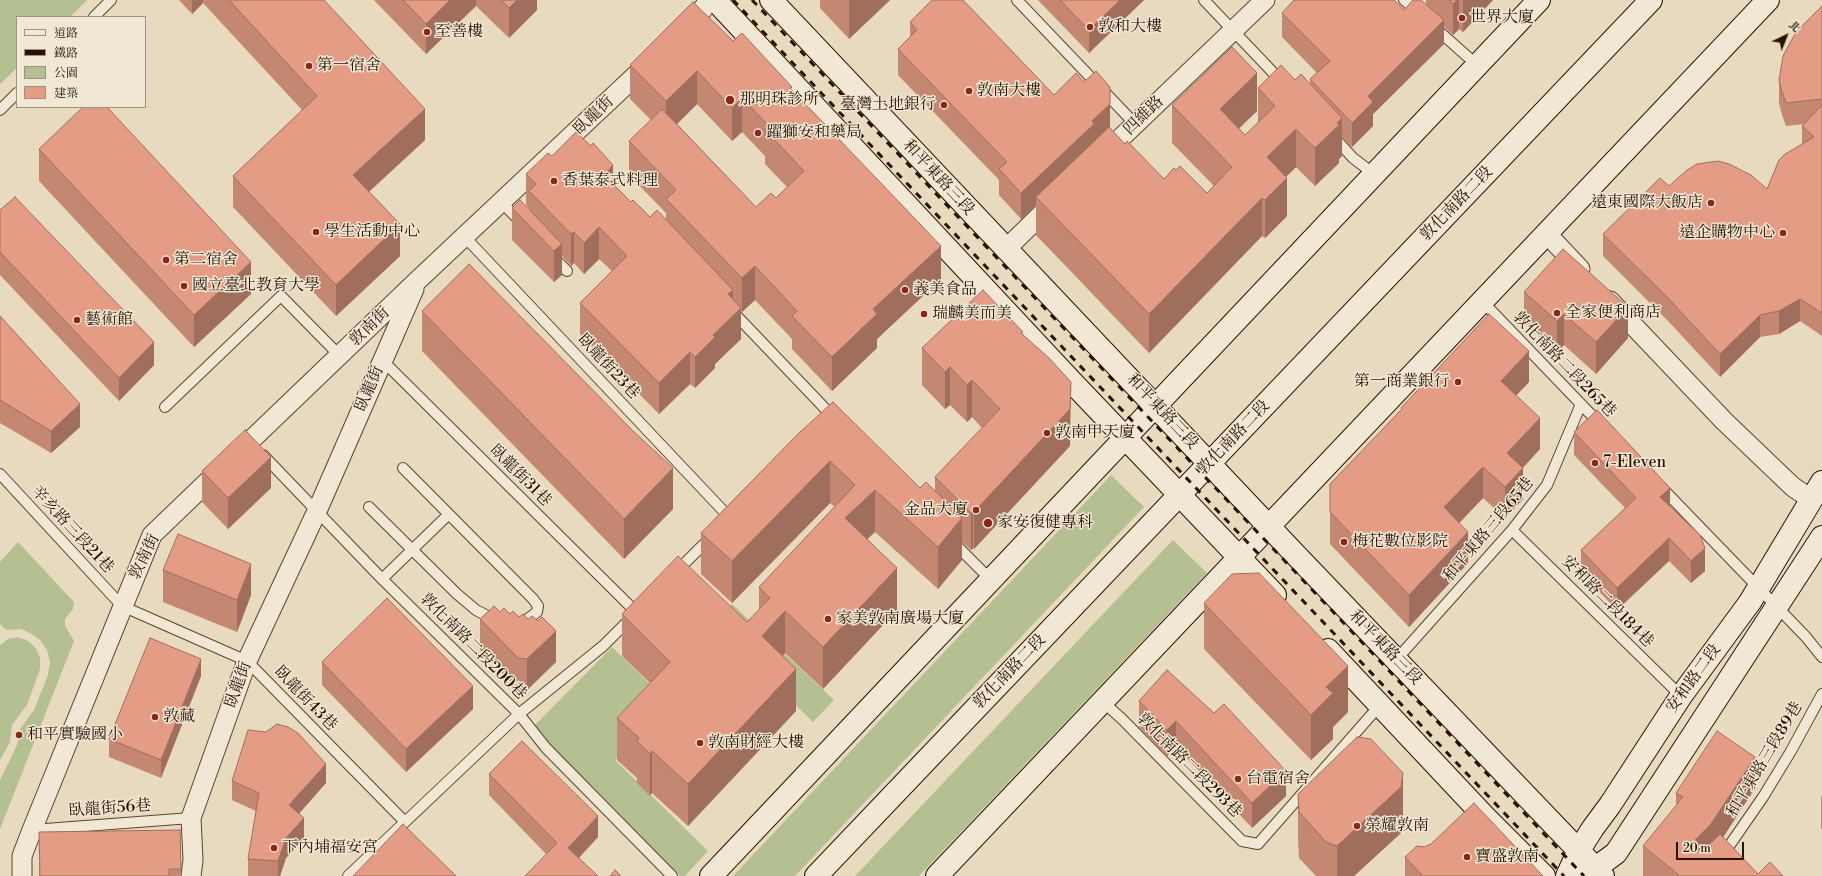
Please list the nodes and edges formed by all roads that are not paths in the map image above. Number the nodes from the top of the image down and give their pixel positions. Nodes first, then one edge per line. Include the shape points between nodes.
1 (111, 0) edge
2 (709, 0) edge
3 (715, 0) edge
4 (771, 0) edge
5 (1017, 0) edge
6 (1204, 0) edge
7 (1266, 0) edge
8 (1404, 0) edge
9 (1539, 0) edge
10 (1651, 0) edge
11 (1768, 0) edge
12 (95, 16) edge
13 (1233, 31) junction
14 (1477, 65) junction
15 (1288, 88) edge
16 (16, 94) edge
17 (0, 110) edge
18 (1135, 124) junction
19 (1326, 129) edge
20 (1089, 169) edge
21 (1374, 174) junction
22 (1066, 191) edge
23 (501, 202) junction
24 (529, 231) edge
25 (1546, 233) junction
26 (464, 236) junction
27 (545, 248) edge
28 (1006, 249) junction
29 (568, 271) dead end
30 (418, 280) junction
31 (1482, 301) junction
32 (727, 306) edge
33 (340, 356) junction
34 (382, 360) junction
35 (1581, 404) junction
36 (1154, 406) junction
37 (164, 407) dead end
38 (842, 426) edge
39 (1608, 432) edge
40 (1124, 438) junction
41 (250, 442) junction
42 (1210, 463) junction
43 (403, 468) dead end
44 (0, 474) edge
45 (1652, 476) edge
46 (1816, 491) edge
47 (1179, 494) junction
48 (369, 507) dead end
49 (317, 511) junction
50 (448, 514) junction
51 (1269, 526) junction
52 (1512, 530) junction
53 (945, 534) edge
54 (1822, 537) edge
55 (412, 550) junction
56 (1238, 556) junction
57 (382, 579) junction
58 (670, 579) edge
59 (991, 580) junction
60 (1759, 588) junction
61 (122, 606) junction
62 (1777, 607) junction
63 (1290, 610) edge
64 (1316, 638) edge
65 (1822, 657) edge
66 (1396, 660) junction
67 (247, 661) junction
68 (1822, 694) edge
69 (1681, 696) junction
70 (1102, 701) junction
71 (1380, 705) junction
72 (519, 714) junction
73 (191, 818) junction
74 (404, 821) junction
75 (32, 830) junction
76 (1579, 850) junction
77 (1716, 860) edge
78 (1595, 874) edge
79 (22, 876) edge
80 (191, 876) edge
81 (348, 876) edge
82 (672, 876) edge
83 (710, 876) edge
84 (816, 876) edge
85 (937, 876) edge
86 (1544, 876) edge
87 (1567, 876) edge

1 - 12 lane
2 - 23 street, 臥龍街 via 698,16 571,143
3 - 40 main road
4 - 28 main road, 和平東路三段
5 - 18 lane
6 - 13 lane
7 - 13 street, 四維路
8 - 14 lane
9 - 14 main road
10 - 42 main road, 敦化南路二段
11 - 25 main road
13 - 15 lane
13 - 18 street, 四維路
14 - 21 main road
16 - 17 lane
18 - 20 street, 四維路
19 - 21 lane via 1353,158
21 - 36 main road
22 - 28 street
23 - 24 lane
23 - 26 street, 臥龍街
25 - 31 main road
25 - 46 street via 1724,421 1793,487
26 - 30 street, 臥龍街
26 - 58 lane, 臥龍街23巷 via 726,520
27 - 29 lane
28 - 36 main road, 和平東路三段
30 - 33 street, 敦南街
30 - 34 street, 臥龍街
31 - 35 lane, 敦化南路二段265巷
31 - 51 main road
32 - 38 lane via 828,417
33 - 37 lane via 281,296
33 - 41 street, 敦南街
34 - 49 street, 臥龍街
34 - 72 lane, 臥龍街31巷 via 640,610 603,646
35 - 39 lane, 敦化南路二段265巷
35 - 52 lane, 和平東路三段65巷 via 1547,485
36 - 40 main road
36 - 42 main road, 和平東路三段
40 - 47 main road
40 - 59 main road
41 - 49 lane, 敦化南路二段200巷
41 - 61 street, 敦南街 via 152,535
42 - 47 main road, 敦化南路二段
42 - 51 main road, 和平東路三段
43 - 50 lane
44 - 61 lane, 辛亥路三段21巷
45 - 60 lane
46 - 60 main road, 安和路二段
47 - 56 main road
47 - 84 main road, 敦化南路二段
48 - 55 lane
49 - 57 lane, 敦化南路二段200巷
49 - 67 street, 臥龍街
50 - 55 lane
50 - 55 lane via 538,606 537,612 523,624 509,626 476,610
51 - 56 main road
51 - 66 main road, 和平東路三段
52 - 66 lane, 和平東路三段65巷
52 - 69 lane, 安和路二段184巷
53 - 59 lane
54 - 62 main road, 安和路二段
55 - 57 lane
56 - 63 main road
56 - 70 main road
57 - 72 lane, 敦化南路二段200巷
59 - 83 main road
60 - 62 lane
60 - 69 main road, 安和路二段
61 - 67 lane, 臥龍街43巷
61 - 75 street, 敦南街
62 - 65 lane
62 - 78 main road, 安和路二段 via 1616,853
64 - 71 main road
66 - 76 main road, 和平東路三段
67 - 73 street, 臥龍街
67 - 74 lane, 臥龍街43巷
68 - 77 lane, 和平東路三段89巷 via 1763,797 1727,849
69 - 76 main road, 安和路二段
70 - 71 lane, 敦化南路二段293巷 via 1242,841 1258,844
70 - 85 main road
71 - 86 main road via 1478,824
72 - 74 lane
72 - 82 lane, 敦化南路二段200巷 via 546,748
73 - 75 lane, 臥龍街56巷
73 - 80 street, 臥龍街
74 - 81 lane
75 - 79 street, 敦南街 via 22,856
76 - 78 main road, 和平東路三段
76 - 87 main road, 安和路二段

